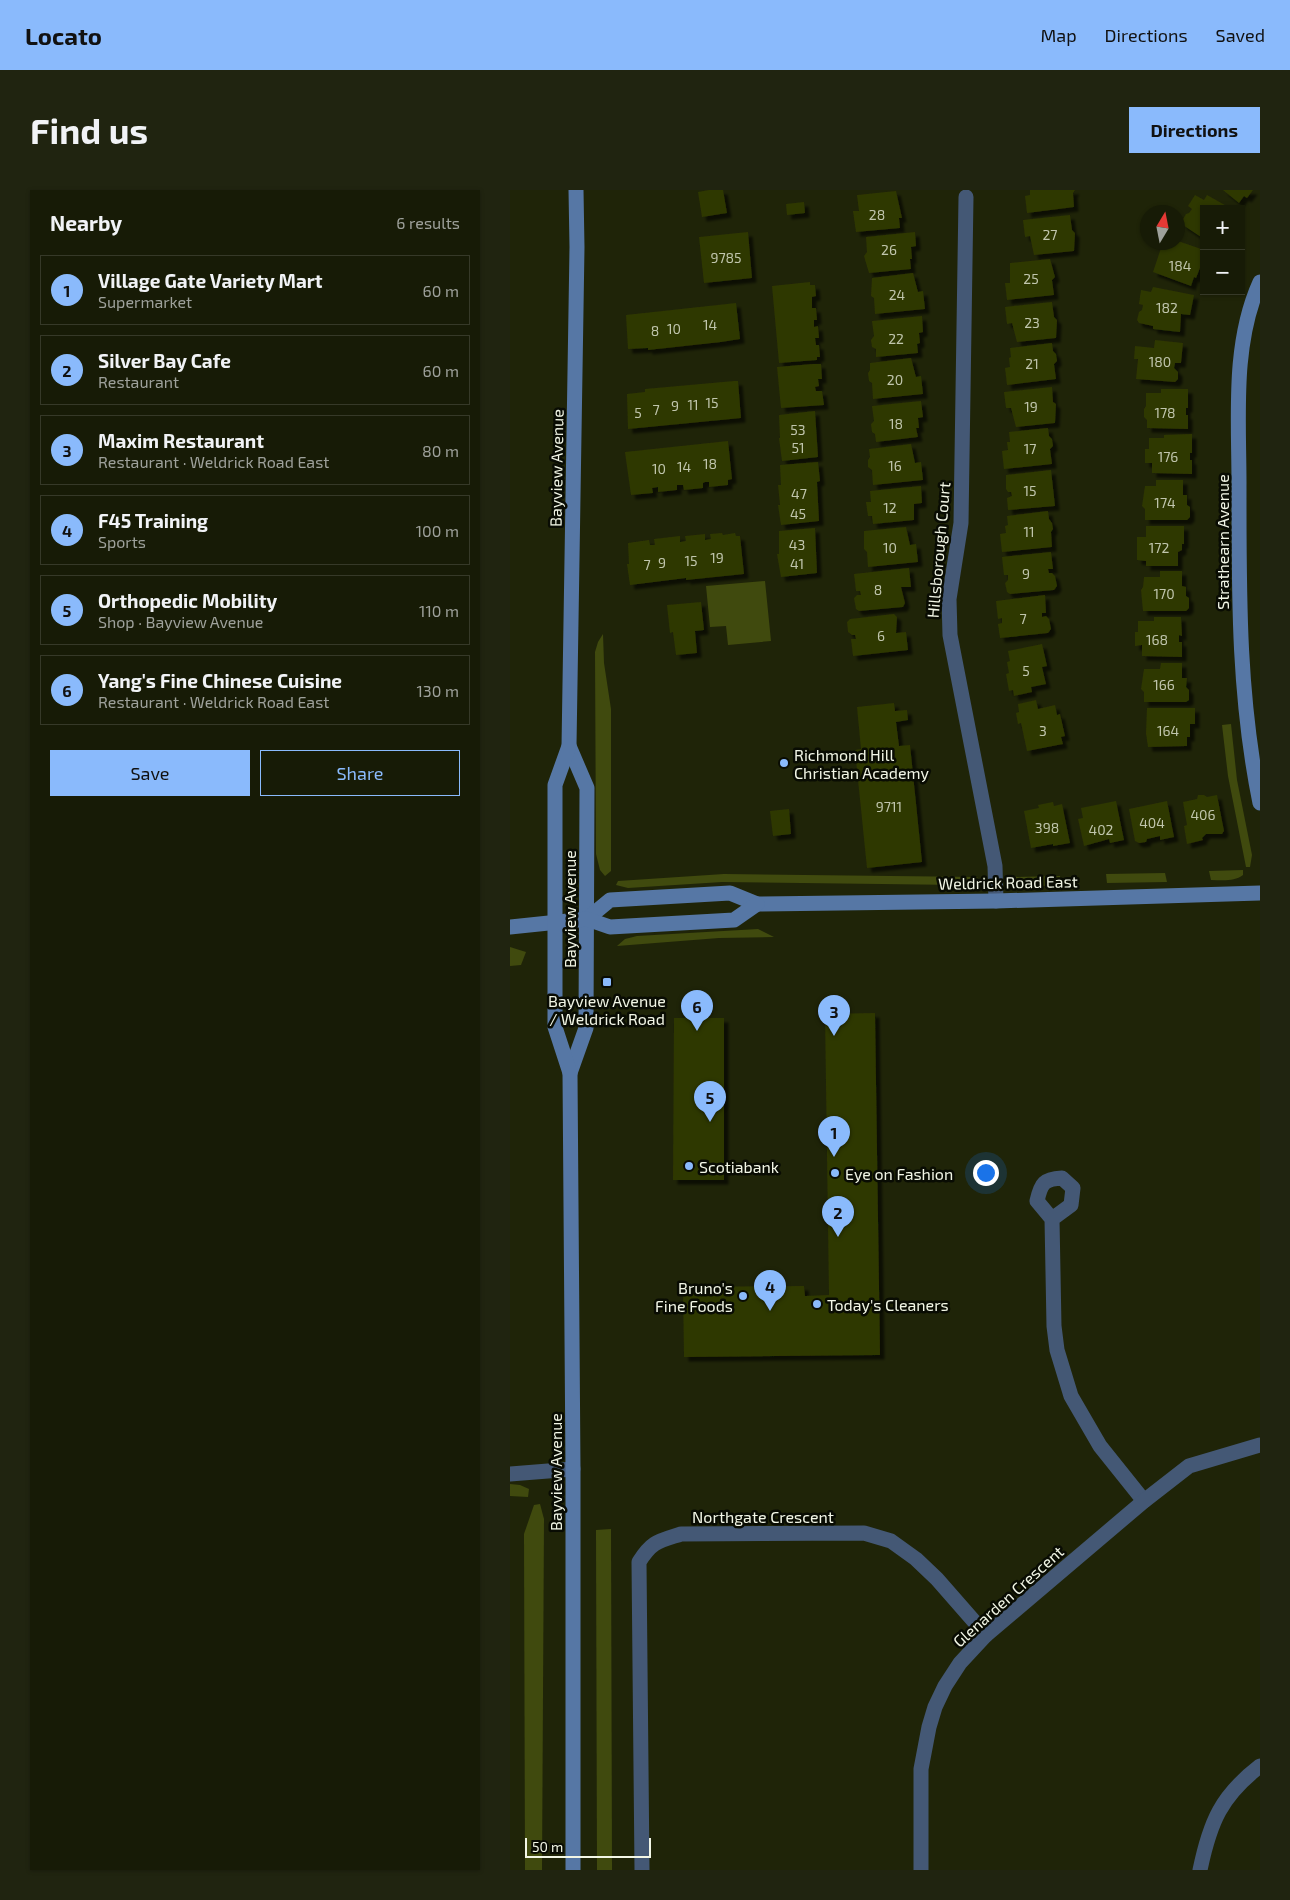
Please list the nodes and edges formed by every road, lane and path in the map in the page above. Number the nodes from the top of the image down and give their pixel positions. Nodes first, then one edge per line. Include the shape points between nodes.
1 (576, 190) edge
2 (966, 197) dead end
3 (1260, 282) edge
4 (570, 746) junction
5 (1260, 804) edge
6 (1260, 893) edge
7 (996, 901) junction
8 (757, 904) junction
9 (587, 920) junction
10 (555, 922) junction
11 (510, 927) edge
12 (570, 1074) junction
13 (1052, 1219) dead end
14 (1260, 1445) edge
15 (573, 1469) junction
16 (510, 1474) edge
17 (1144, 1501) junction
18 (986, 1635) junction
19 (1260, 1766) edge
20 (573, 1870) edge
21 (642, 1870) edge
22 (921, 1870) edge
23 (1200, 1870) edge

1 - 4 main road, Bayview Avenue
2 - 7 street, Hillsborough Court via 961,523 949,598 950,635 995,866
3 - 5 main road, Strathearn Avenue via 1245,328 1239,374 1239,606 1245,708
4 - 9 main road, Bayview Avenue via 587,788
4 - 10 main road, Bayview Avenue via 555,785
6 - 7 main road, Weldrick Road East
7 - 8 main road, Weldrick Road East
8 - 9 main road via 734,920 610,927
8 - 9 main road, Weldrick Road East via 730,893 610,900
9 - 10 main road
9 - 12 main road, Bayview Avenue via 586,1028
10 - 11 main road
10 - 12 main road, Bayview Avenue via 555,1027
12 - 15 main road, Bayview Avenue
13 - 17 street via 1054,1326 1057,1350 1071,1396 1100,1446
14 - 17 street, Glenarden Crescent via 1189,1466
15 - 16 street
15 - 20 main road, Bayview Avenue
17 - 18 street, Glenarden Crescent
18 - 21 street, Northgate Crescent via 916,1559 891,1541 864,1533 681,1534 656,1542 639,1562
18 - 22 street, Glenarden Crescent via 960,1663 945,1686 929,1727 921,1769
19 - 23 street via 1244,1778 1220,1807

